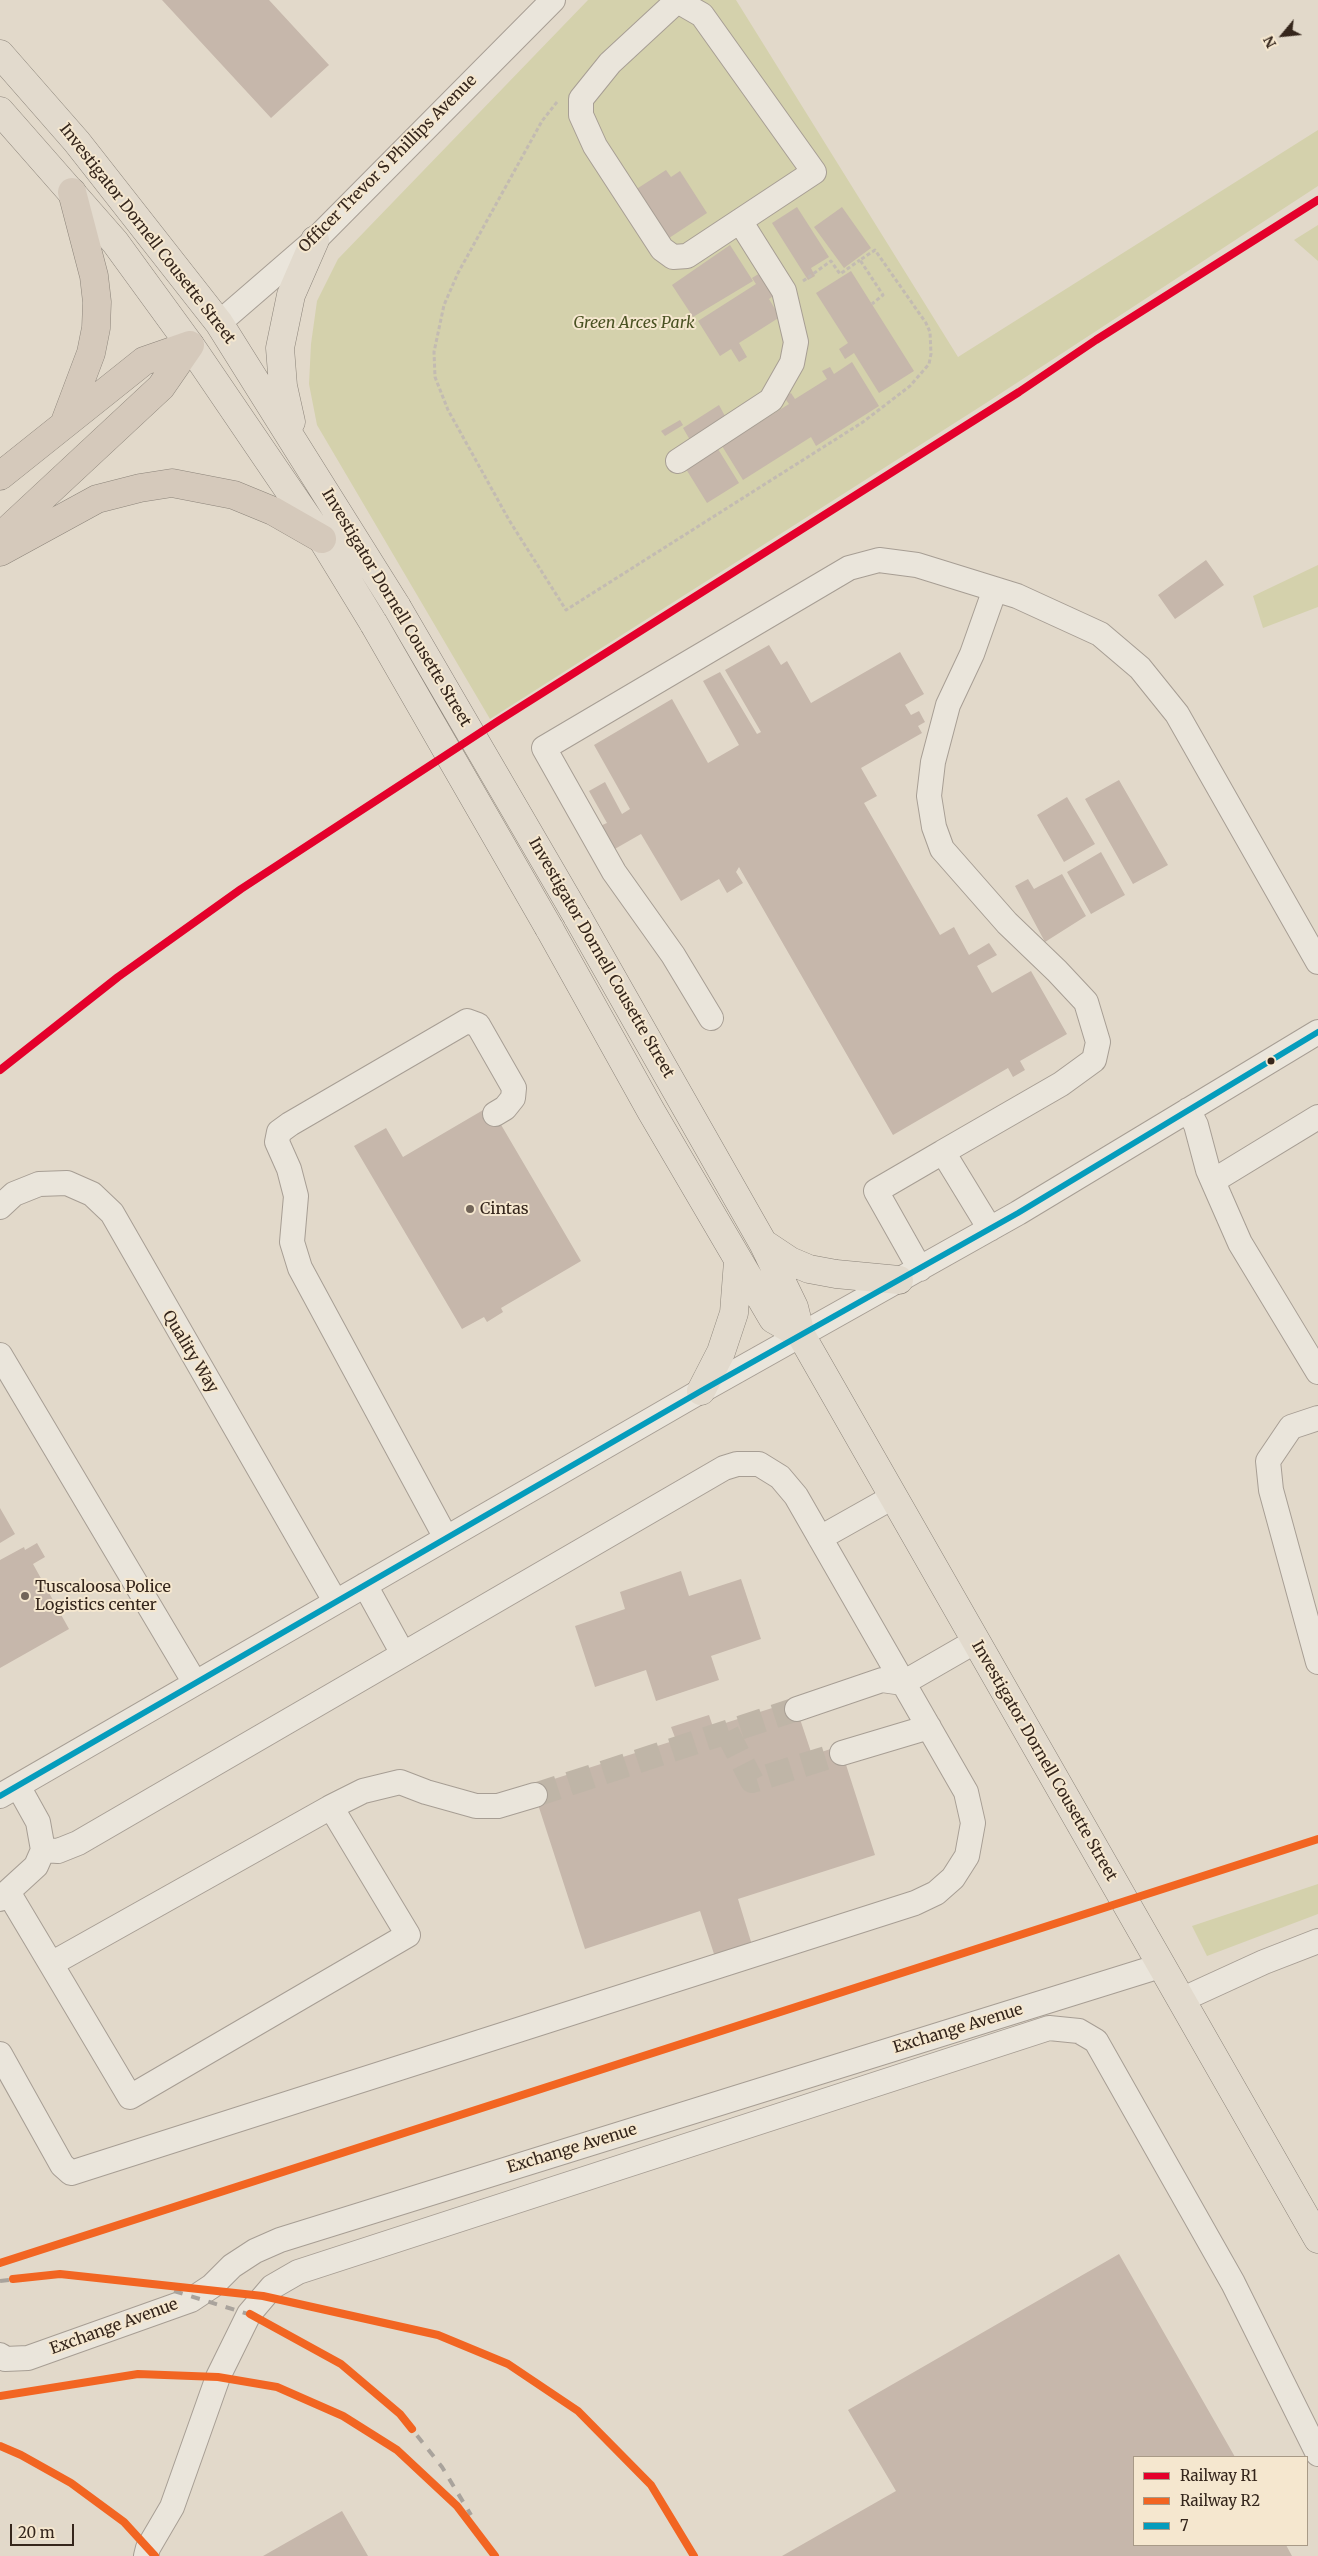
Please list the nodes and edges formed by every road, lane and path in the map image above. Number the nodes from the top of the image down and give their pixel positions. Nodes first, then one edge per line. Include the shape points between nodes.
1 (553, 0) edge
2 (676, 0) edge
3 (0, 54) edge
4 (557, 102) dead end
5 (0, 112) edge
6 (72, 192) junction
7 (740, 221) junction
8 (315, 240) junction
9 (872, 304) dead end
10 (219, 323) junction
11 (190, 345) junction
12 (64, 422) junction
13 (296, 443) junction
14 (678, 461) dead end
15 (0, 476) edge
16 (0, 537) edge
17 (322, 539) junction
18 (0, 552) edge
19 (995, 589) junction
20 (1318, 962) edge
21 (711, 1018) dead end
22 (1318, 1032) edge
23 (1188, 1110) junction
24 (495, 1114) dead end
25 (1318, 1117) edge
26 (942, 1152) junction
27 (1213, 1181) junction
28 (0, 1207) edge
29 (990, 1229) junction
30 (763, 1243) junction
31 (738, 1261) junction
32 (909, 1274) junction
33 (801, 1335) junction
34 (0, 1355) edge
35 (1318, 1372) edge
36 (701, 1391) junction
37 (1318, 1418) edge
38 (893, 1497) junction
39 (446, 1538) junction
40 (820, 1538) junction
41 (364, 1585) junction
42 (335, 1602) junction
43 (976, 1642) junction
44 (403, 1654) junction
45 (1318, 1662) edge
46 (195, 1683) junction
47 (904, 1683) junction
48 (797, 1709) tunnel mouth
49 (929, 1727) junction
50 (842, 1753) tunnel mouth
51 (9, 1791) edge
52 (535, 1795) tunnel mouth
53 (331, 1807) junction
54 (43, 1850) junction
55 (4, 1895) edge
56 (1318, 1941) edge
57 (51, 1964) junction
58 (1160, 1966) junction
59 (1181, 2000) junction
60 (0, 2053) edge
61 (1318, 2239) edge
62 (0, 2355) edge
63 (1318, 2454) edge
64 (146, 2556) edge

1 - 8 street, Officer Trevor S Phillips Avenue
2 - 7 street via 702,15 814,172
2 - 7 street via 610,63 581,98 581,116 595,146 652,234 662,249 673,257 687,256
3 - 10 main road, Investigator Dornell Cousette Street via 77,142
4 - 9 path via 532,140 458,273 444,305 434,352 435,377 448,410 508,520 566,610 863,422 917,379 929,364 930,332 875,250 860,260 884,295
5 - 6 main road, Investigator Dornell Cousette Street
6 - 11 main road, Investigator Dornell Cousette Street via 115,242
6 - 12 highway via 94,276 97,302 91,353
7 - 14 street via 784,291 796,342 792,363 771,400
8 - 10 street, Officer Trevor S Phillips Avenue
8 - 13 main road via 291,295 280,348 283,386
10 - 11 main road
10 - 13 main road, Investigator Dornell Cousette Street
11 - 12 highway via 144,361
11 - 16 highway via 161,387
11 - 17 main road, Investigator Dornell Cousette Street
12 - 15 highway
13 - 30 main road, Investigator Dornell Cousette Street, bridge via 397,607
17 - 18 highway via 273,511 234,495 172,483 97,499
17 - 31 main road, Investigator Dornell Cousette Street, bridge via 374,624
19 - 20 street via 1100,634 1140,668 1177,714
19 - 21 street via 917,565 879,560 849,568 544,748 614,872 673,956
19 - 26 street via 972,654 948,705 933,762 929,796 934,827 942,849 1007,924 1086,1002 1098,1042 1094,1060 1061,1084
22 - 23 street
23 - 27 street via 1196,1125
23 - 29 street
24 - 39 street via 513,1098 514,1088 478,1025 467,1021 290,1124 279,1132 276,1142 289,1169 296,1196 292,1242 300,1268
25 - 27 street
26 - 29 street
26 - 32 street via 876,1190
27 - 35 street via 1240,1243
28 - 42 street, Quality Way via 14,1194 39,1184 67,1183 92,1194 112,1213
29 - 32 street
30 - 32 main road via 790,1261 836,1274
30 - 33 main road, Investigator Dornell Cousette Street via 794,1307
31 - 33 main road, Investigator Dornell Cousette Street via 773,1319
31 - 36 main road via 734,1313 721,1352
32 - 33 street
33 - 36 street
33 - 38 main road, Investigator Dornell Cousette Street
34 - 46 street
36 - 39 street
37 - 45 street via 1291,1427 1268,1462 1271,1490
38 - 40 street
38 - 43 main road, Investigator Dornell Cousette Street
39 - 41 street
40 - 44 street via 796,1496 780,1477 760,1464 737,1464 724,1468
40 - 47 street
41 - 42 street
41 - 44 street
42 - 46 street
43 - 47 street
43 - 58 main road, Investigator Dornell Cousette Street
44 - 54 street via 78,1842 58,1851
46 - 51 street
47 - 48 street via 882,1680
47 - 49 street
49 - 50 street
49 - 60 street via 966,1792 973,1823 967,1856 953,1878 936,1893 916,1903 71,2173 62,2165
51 - 54 street via 38,1822
52 - 53 street via 498,1806 476,1806 400,1782 363,1791
53 - 57 street
53 - 57 street via 408,1935 130,2097
54 - 55 street via 36,1866
55 - 57 street
56 - 59 street
58 - 59 main road, Investigator Dornell Cousette Street
58 - 62 street, Exchange Avenue via 280,2240 232,2266 212,2286 191,2300 28,2358 5,2359
59 - 61 main road, Investigator Dornell Cousette Street
63 - 64 street via 1233,2283 1096,2041 1078,2030 1049,2028 298,2272 272,2287 249,2314 218,2377 172,2507

